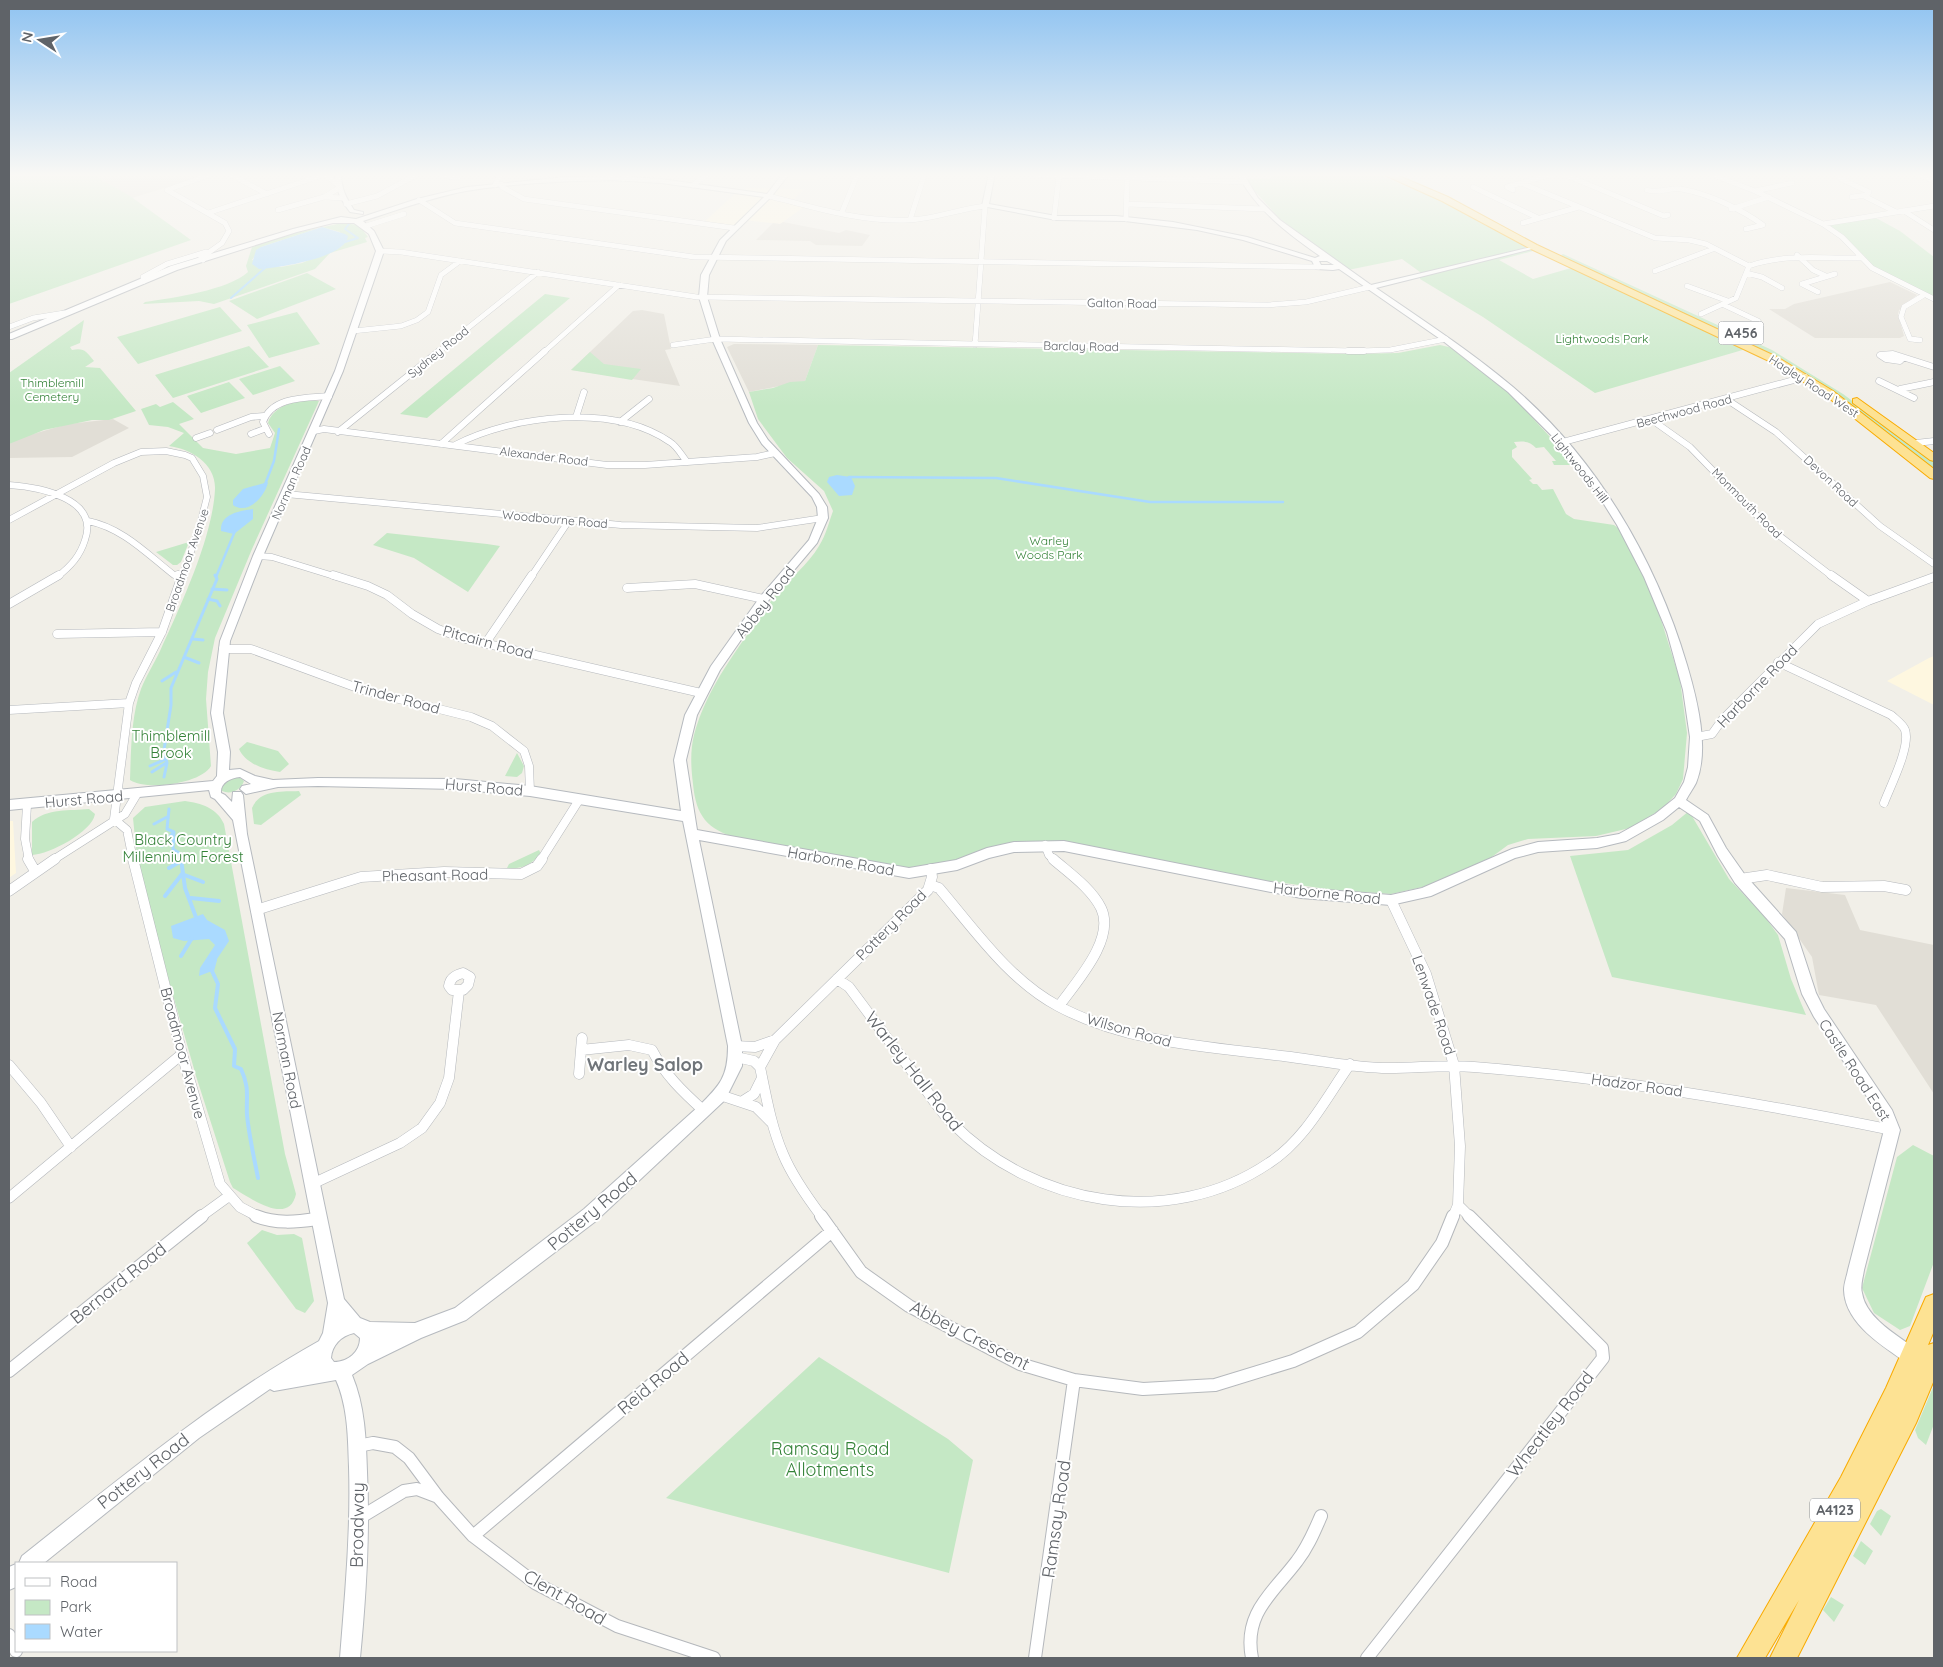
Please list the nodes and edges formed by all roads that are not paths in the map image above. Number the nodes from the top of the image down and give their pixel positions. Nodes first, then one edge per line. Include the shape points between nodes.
1 (231, 251) edge
2 (380, 251) joint
3 (645, 251) edge
4 (717, 251) edge
5 (982, 251) edge
6 (1279, 251) edge
7 (1318, 251) edge
8 (1500, 251) edge
9 (1546, 251) edge
10 (1559, 251) edge
11 (1708, 251) edge
12 (1717, 251) edge
13 (1855, 251) edge
14 (210, 252) joint
15 (1569, 254) junction
16 (1797, 255) junction
17 (1556, 257) junction
18 (712, 258) junction
19 (1327, 258) junction
20 (1862, 258) junction
21 (203, 260) junction
22 (460, 261) junction
23 (981, 262) junction
24 (1316, 263) junction
25 (1749, 266) junction
26 (1336, 267) junction
27 (1655, 271) dead end
28 (538, 272) junction
29 (1746, 273) junction
30 (1835, 274) dead end
31 (1826, 276) junction
32 (144, 281) junction
33 (1773, 284) junction
34 (619, 285) junction
35 (1687, 286) dead end
36 (1764, 286) dead end
37 (1370, 287) junction
38 (1782, 288) dead end
39 (1810, 294) dead end
40 (1924, 295) junction
41 (703, 297) junction
42 (1934, 299) edge
43 (978, 301) junction
44 (1726, 303) junction
45 (64, 312) junction
46 (1701, 314) junction
47 (9, 327) edge
48 (1751, 329) dead end
49 (353, 331) junction
50 (9, 337) edge
51 (716, 339) junction
52 (1446, 339) junction
53 (1920, 340) dead end
54 (673, 345) dead end
55 (975, 345) junction
56 (1903, 358) dead end
57 (1934, 367) edge
58 (1805, 378) junction
59 (1879, 380) dead end
60 (1934, 382) edge
61 (1900, 389) junction
62 (584, 392) dead end
63 (329, 396) junction
64 (1914, 398) dead end
65 (649, 399) dead end
66 (1726, 399) junction
67 (264, 416) junction
68 (576, 417) junction
69 (230, 418) dead end
70 (1652, 420) junction
71 (620, 422) junction
72 (236, 423) junction
73 (314, 430) junction
74 (267, 431) joint
75 (338, 432) junction
76 (251, 434) dead end
77 (196, 438) dead end
78 (1934, 441) edge
79 (1563, 442) junction
80 (1916, 443) junction
81 (441, 444) junction
82 (455, 445) junction
83 (775, 453) junction
84 (1934, 458) edge
85 (687, 462) junction
86 (1934, 476) edge
87 (9, 486) edge
88 (56, 494) junction
89 (286, 494) junction
90 (823, 518) junction
91 (9, 520) edge
92 (88, 521) junction
93 (568, 522) junction
94 (258, 556) junction
95 (1934, 564) edge
96 (183, 576) junction
97 (1934, 577) edge
98 (627, 588) dead end
99 (764, 599) junction
100 (1868, 602) junction
101 (9, 604) edge
102 (162, 632) junction
103 (57, 634) dead end
104 (485, 644) junction
105 (223, 649) junction
106 (1778, 662) junction
107 (701, 693) junction
108 (129, 702) junction
109 (9, 710) edge
110 (1696, 737) junction
111 (224, 752) junction
112 (244, 784) junction
113 (219, 789) junction
114 (530, 791) junction
115 (137, 794) junction
116 (118, 796) junction
117 (579, 800) junction
118 (1679, 801) junction
119 (1884, 803) dead end
120 (27, 804) junction
121 (9, 805) edge
122 (238, 817) junction
123 (688, 817) junction
124 (114, 819) junction
125 (691, 834) junction
126 (1045, 845) junction
127 (931, 869) junction
128 (35, 872) junction
129 (1740, 879) junction
130 (930, 885) junction
131 (1884, 886) junction
132 (1906, 890) dead end
133 (9, 891) edge
134 (1888, 896) dead end
135 (1391, 900) junction
136 (256, 910) junction
137 (837, 979) junction
138 (459, 991) dead end
139 (1059, 1006) junction
140 (582, 1038) dead end
141 (775, 1040) junction
142 (581, 1050) junction
143 (736, 1051) junction
144 (182, 1054) junction
145 (1350, 1064) junction
146 (1454, 1065) junction
147 (9, 1066) edge
148 (760, 1067) junction
149 (1380, 1068) joint
150 (579, 1074) dead end
151 (762, 1078) junction
152 (720, 1095) junction
153 (743, 1101) junction
154 (704, 1111) junction
155 (772, 1122) junction
156 (1892, 1130) junction
157 (71, 1147) junction
158 (312, 1184) junction
159 (228, 1196) junction
160 (9, 1198) edge
161 (1458, 1206) junction
162 (318, 1219) junction
163 (832, 1231) junction
164 (336, 1303) junction
165 (1934, 1305) edge
166 (360, 1328) junction
167 (416, 1331) junction
168 (328, 1341) junction
169 (361, 1360) junction
170 (1925, 1360) edge
171 (9, 1371) edge
172 (336, 1371) junction
173 (1074, 1380) junction
174 (261, 1385) junction
175 (352, 1392) junction
176 (358, 1446) junction
177 (438, 1497) junction
178 (361, 1516) junction
179 (1321, 1516) dead end
180 (473, 1536) junction
181 (30, 1562) edge
182 (9, 1635) edge
183 (15, 1649) edge
184 (350, 1658) edge
185 (714, 1658) edge
186 (1035, 1658) edge
187 (1252, 1658) edge
188 (1367, 1658) edge
189 (1750, 1658) edge
190 (1783, 1658) edge

1 - 21 street
2 - 22 street, Galton Road
2 - 49 street, Norman Road
3 - 18 street
4 - 18 street
5 - 23 street
6 - 24 street
7 - 19 street
8 - 37 street, Galton Road
9 - 17 highway, Hagley Road West / A456
10 - 15 highway, Hagley Road West / A456
11 - 27 street
12 - 25 street
13 - 20 street
14 - 21 street via 201,258
14 - 32 street via 167,264 143,277
15 - 17 highway via 1556,254
15 - 46 highway, Hagley Road West / A456
16 - 20 street
16 - 25 street via 1768,258
16 - 31 street via 1813,270
17 - 58 highway, Hagley Road West / A456 via 1734,339
18 - 23 street
18 - 41 street via 705,275
19 - 24 street
19 - 26 street via 1333,260
20 - 40 street via 1872,268
21 - 32 street
22 - 28 street, Galton Road
22 - 49 street via 442,274 428,312 417,320 401,326
23 - 24 street via 1304,267
23 - 43 street
24 - 26 street
25 - 29 street
26 - 37 street, Lightwoods Hill
28 - 34 street, Galton Road
28 - 75 street, Sydney Road
29 - 33 street
29 - 44 street via 1736,298
30 - 31 street
31 - 39 street via 1802,284 1818,292
32 - 45 street
33 - 36 street
33 - 38 street
34 - 41 street, Galton Road
34 - 81 street
35 - 44 street
37 - 43 street, Galton Road via 1306,302 1268,306
37 - 52 street, Lightwoods Hill
40 - 42 street
40 - 53 street via 1913,299 1900,315 1910,339
41 - 43 street, Galton Road
41 - 51 street
43 - 55 street
44 - 46 street
44 - 48 street via 1761,325
45 - 47 street
45 - 50 street
46 - 80 highway, Hagley Road West / A456 via 1804,365
49 - 63 street, Norman Road
51 - 54 street, Barclay Road
51 - 55 street, Barclay Road
51 - 83 street via 753,423
52 - 55 street, Barclay Road via 1399,349 1358,351
52 - 79 street, Lightwoods Hill via 1511,390
56 - 57 street
58 - 66 street, Beechwood Road
58 - 86 highway, Hagley Road West / A456 via 1856,413
59 - 61 street
60 - 61 street
61 - 64 street
62 - 68 street
63 - 67 street via 291,400
63 - 73 street, Norman Road
65 - 71 street
66 - 70 street, Beechwood Road
66 - 95 street, Devon Road via 1776,432 1880,526
67 - 72 street
67 - 74 street via 262,422
68 - 71 street
68 - 82 street via 521,423 486,432
69 - 72 street
70 - 79 street, Beechwood Road
70 - 100 street, Monmouth Road via 1690,447 1768,527
71 - 85 street via 674,445
72 - 77 street
73 - 75 street, Alexander Road
73 - 89 street, Norman Road
74 - 76 street
75 - 81 street, Alexander Road
78 - 80 street
79 - 110 street, Lightwoods Hill via 1629,536 1649,577 1672,632 1689,690
80 - 84 highway, Hagley Road West / A456
81 - 82 street, Alexander Road
82 - 85 street, Alexander Road via 608,464
83 - 85 street, Alexander Road
83 - 90 street via 816,496
87 - 88 street via 41,488
88 - 91 street, Broadmoor Avenue
88 - 92 street via 75,504
88 - 96 street, Broadmoor Avenue via 130,455 166,451 192,458 203,476 207,497
89 - 93 street, Woodbourne Road
89 - 94 street, Norman Road
90 - 93 street, Woodbourne Road via 731,529
90 - 99 street, Abbey Road via 814,541
92 - 96 street via 101,522 116,530 174,575
92 - 101 street via 87,538 71,565 52,580
93 - 104 street
94 - 104 street, Pitcairn Road via 272,557 368,586 438,629
94 - 105 street, Norman Road
96 - 102 street, Broadmoor Avenue
97 - 100 street, Harborne Road
98 - 99 street via 694,584
99 - 107 street, Abbey Road
100 - 106 street, Harborne Road via 1818,624
102 - 103 street, Broadmoor Avenue
102 - 108 street, Broadmoor Avenue
104 - 107 street, Pitcairn Road
105 - 111 street, Norman Road via 216,713
105 - 114 street, Trinder Road via 252,649 363,690 471,717 492,726 524,751 529,766
106 - 110 street, Harborne Road via 1712,734
106 - 119 street via 1892,716 1901,724 1906,732 1905,743
107 - 123 street, Abbey Road via 691,715 680,760
108 - 109 street
108 - 116 street, Broadmoor Avenue
110 - 118 street, Harborne Road via 1690,783
111 - 112 street, Norman Road
111 - 113 street, Norman Road
112 - 113 street
112 - 113 street
112 - 114 street, Hurst Road via 416,782
112 - 122 street, Norman Road
113 - 115 street, Hurst Road
113 - 122 street, Norman Road
114 - 117 street, Hurst Road
115 - 116 street, Hurst Road
115 - 124 street via 125,814
116 - 120 street, Hurst Road
116 - 124 street
117 - 123 street, Hurst Road
117 - 136 street, Pheasant Road via 538,866 521,874 444,872 361,877
118 - 129 street, Castle Road East via 1704,818
118 - 135 street, Harborne Road via 1659,817 1622,838 1538,847 1512,854 1426,892
120 - 121 street, Hurst Road
120 - 128 street via 26,850
122 - 136 street, Norman Road
123 - 125 street, Abbey Road
124 - 128 street
124 - 144 street, Broadmoor Avenue via 126,826 128,832
125 - 127 street, Harborne Road via 888,871 909,873
125 - 143 street, Abbey Road
126 - 127 street, Harborne Road via 1014,847 957,865
126 - 135 street, Harborne Road via 1064,846 1301,893
126 - 139 street via 1049,855 1097,903 1106,924 1101,944
127 - 130 street, Pottery Road
128 - 133 street
129 - 131 street via 1767,875 1822,887
129 - 156 street, Castle Road East via 1790,936 1809,994 1888,1114
130 - 137 street, Pottery Road
130 - 139 street, Wilson Road via 939,888 1029,987
131 - 132 street
131 - 134 street
135 - 146 street, Lenwade Road via 1426,974
136 - 158 street, Norman Road
137 - 141 street, Pottery Road
137 - 145 street, Warley Hall Road via 849,987 952,1123 975,1144 999,1162 1042,1184 1107,1201 1143,1203 1176,1200 1214,1193 1244,1181 1290,1146
138 - 158 street via 449,1078 440,1103 422,1128 400,1144
139 - 145 street, Wilson Road via 1095,1023 1153,1039
140 - 142 street
141 - 143 street, Pottery Road via 760,1047
141 - 148 street, Pottery Road
142 - 150 street
142 - 154 street via 629,1044 652,1050 677,1087
143 - 148 street
143 - 152 street, Pottery Road via 731,1075
144 - 157 street
144 - 159 street, Broadmoor Avenue via 220,1184
145 - 149 street, Wilson Road
146 - 149 street, Hadzor Road
146 - 156 street, Hadzor Road via 1635,1083 1749,1101
146 - 161 street, Lenwade Road via 1460,1146
147 - 157 street via 41,1103
148 - 151 street, Abbey Crescent
151 - 153 street via 754,1094
151 - 155 street, Abbey Crescent
152 - 153 street
152 - 154 street, Pottery Road
153 - 155 street via 756,1107
154 - 167 street, Pottery Road via 590,1216 515,1274 460,1314
155 - 163 street, Abbey Crescent via 783,1155 804,1194
156 - 170 street, Castle Road East via 1853,1291 1857,1308 1864,1318
157 - 160 street
158 - 162 street, Norman Road
159 - 162 street, Broadmoor Avenue via 256,1218 289,1223
159 - 171 street, Bernard Road
161 - 173 street, Abbey Crescent via 1442,1243 1414,1285 1358,1332 1293,1361 1215,1385 1143,1389
161 - 188 street, Wheatley Road via 1602,1348 1602,1358
162 - 164 street, Norman Road
163 - 173 street, Abbey Crescent via 861,1272 909,1306 1020,1364
163 - 180 street, Reid Road
164 - 166 street, Norman Road
164 - 168 street, Norman Road
165 - 170 highway, A4123
166 - 167 street, Pottery Road
166 - 168 street via 339,1329
166 - 169 street via 369,1343
167 - 169 street, Pottery Road
168 - 172 street via 322,1361
168 - 174 street, Pottery Road
169 - 172 street
169 - 175 street, Broadway
170 - 189 highway, A4123
170 - 190 highway, A4123 via 1908,1415
172 - 174 street, Pottery Road
172 - 175 street, Broadway
173 - 186 street, Ramsay Road
174 - 181 street, Pottery Road via 193,1432
175 - 176 street, Broadway
176 - 177 street, Clent Road via 373,1443 395,1447 409,1458
176 - 178 street, Broadway
177 - 178 street via 417,1489 404,1491
177 - 180 street, Clent Road
178 - 184 street, Broadway
179 - 187 street via 1307,1547 1256,1611 1248,1636
180 - 185 street, Clent Road via 535,1582 617,1626
182 - 183 street

